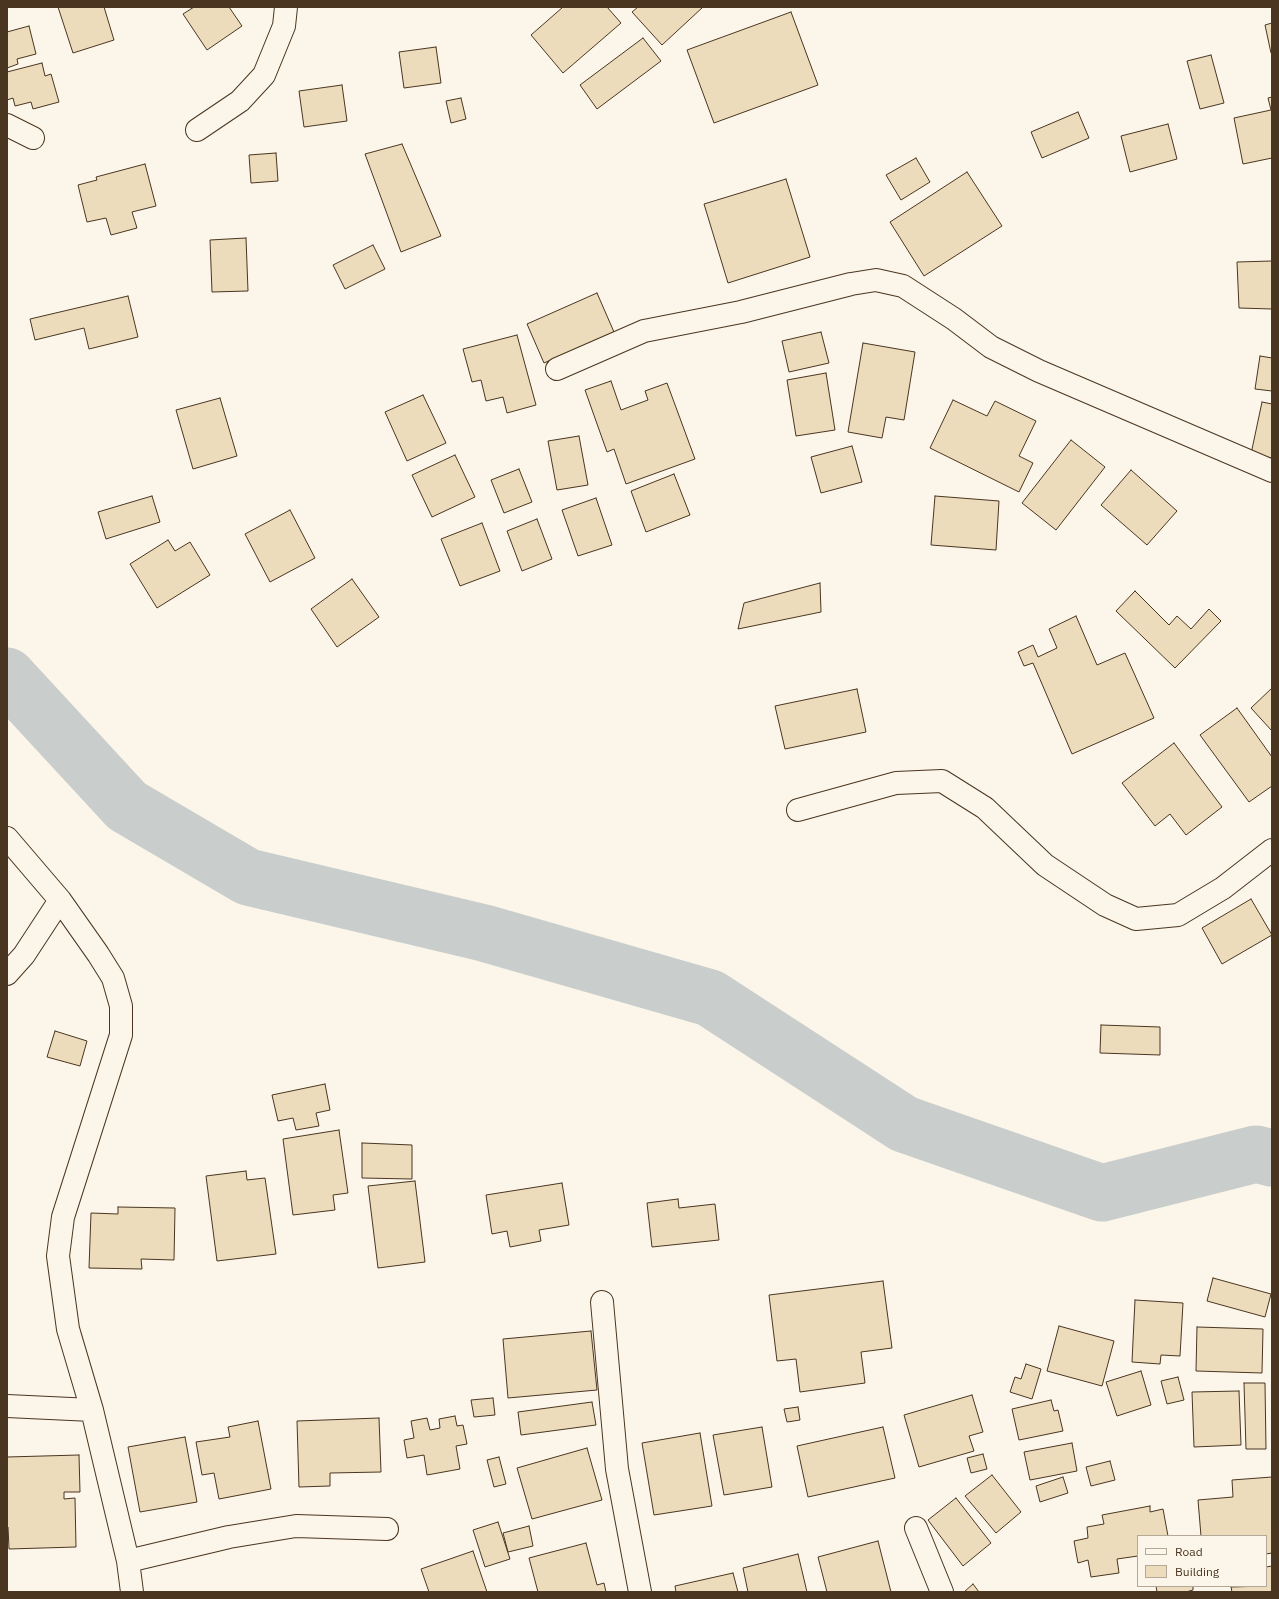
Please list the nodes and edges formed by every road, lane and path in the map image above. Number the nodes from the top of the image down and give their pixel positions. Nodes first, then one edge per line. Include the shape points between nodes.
1 (286, 7) edge
2 (7, 125) edge
3 (198, 130) dead end
4 (32, 138) dead end
5 (557, 369) dead end
6 (1272, 471) edge
7 (798, 810) dead end
8 (7, 838) edge
9 (1272, 850) edge
10 (60, 900) junction
11 (7, 974) edge
12 (602, 1302) dead end
13 (7, 1406) edge
14 (92, 1410) junction
15 (916, 1528) dead end
16 (387, 1529) dead end
17 (128, 1561) junction
18 (132, 1592) edge
19 (640, 1592) edge
20 (942, 1592) edge

1 - 3 street via 284,26 264,75 240,101
2 - 4 street
5 - 6 street via 644,331 741,312 876,280 903,286 991,347 1039,371
7 - 9 street via 896,784 942,781 985,808 1045,865 1105,905 1136,919 1178,914 1223,888
8 - 10 street
10 - 11 street via 24,955
10 - 14 street via 113,978 121,1006 121,1035 63,1217 58,1256 68,1329
12 - 19 street via 617,1469
13 - 14 street
14 - 17 street
15 - 20 street
16 - 17 street via 296,1526 229,1537
17 - 18 street

